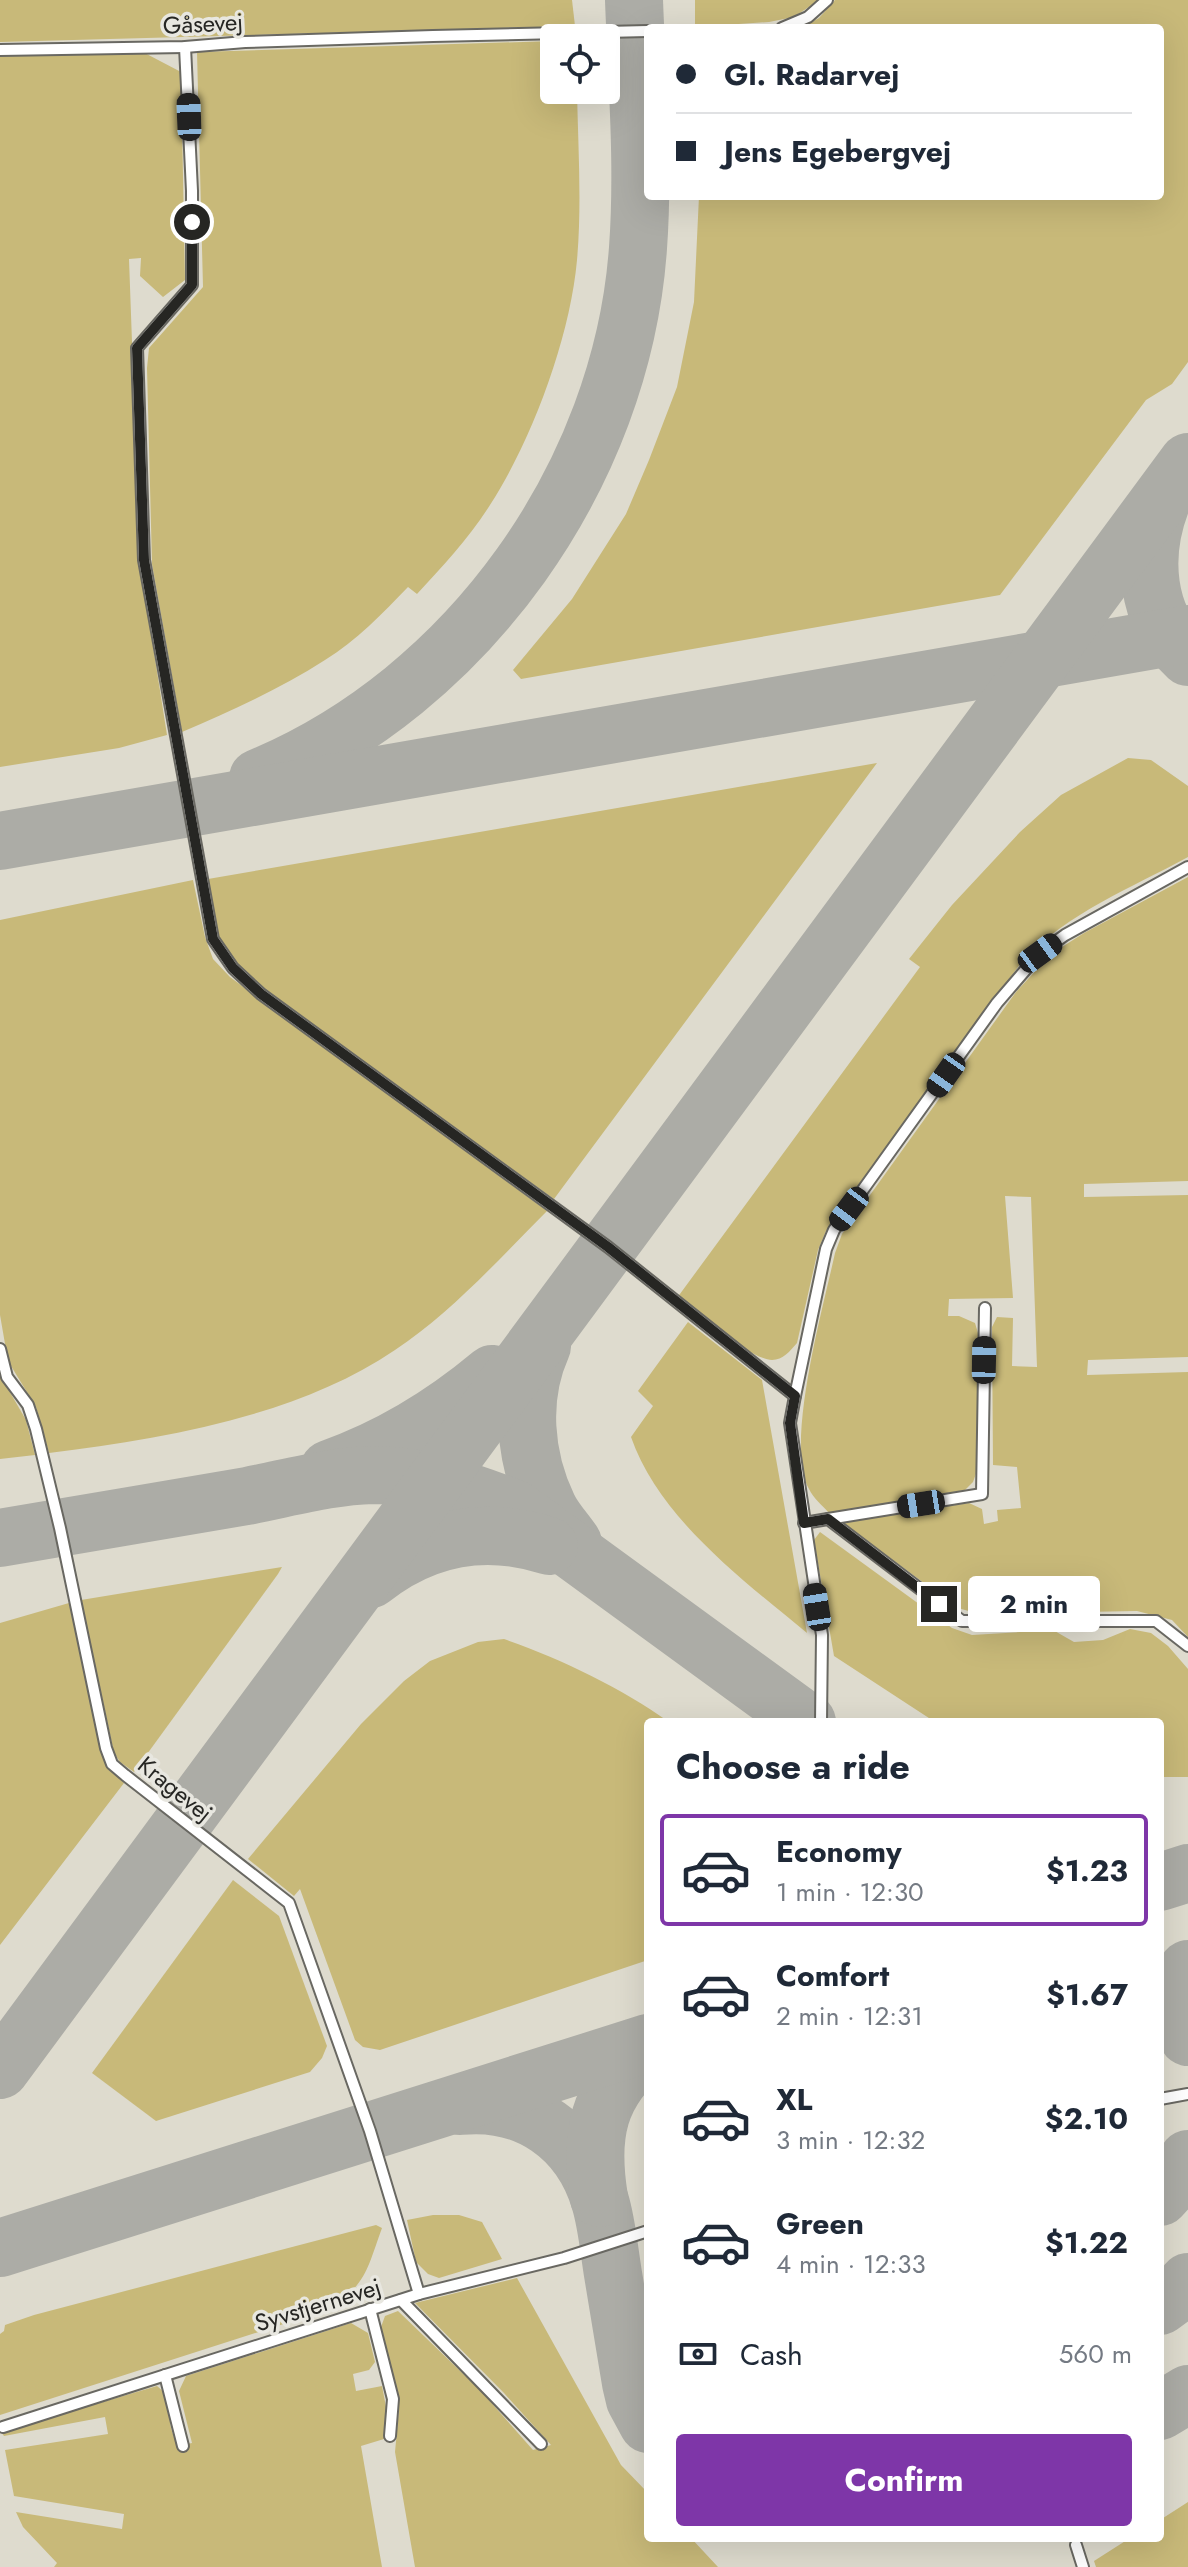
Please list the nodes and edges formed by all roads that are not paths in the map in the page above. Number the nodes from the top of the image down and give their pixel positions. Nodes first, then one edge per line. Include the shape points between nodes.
1 (827, 0) edge
2 (791, 24) edge
3 (644, 31) edge
4 (185, 47) junction
5 (0, 50) edge
6 (1188, 867) edge
7 (985, 1308) dead end
8 (0, 1349) edge
9 (795, 1396) junction
10 (828, 1519) junction
11 (804, 1523) junction
12 (1188, 1646) edge
13 (821, 1718) edge
14 (1188, 2094) edge
15 (1164, 2098) edge
16 (644, 2232) edge
17 (419, 2294) junction
18 (401, 2300) junction
19 (370, 2309) junction
20 (165, 2375) junction
21 (3, 2427) dead end
22 (390, 2436) dead end
23 (541, 2444) dead end
24 (183, 2446) dead end
25 (1076, 2545) dead end
26 (1083, 2567) edge

1 - 2 lane
3 - 4 lane, Gåsevej
4 - 5 lane, Gåsevej
4 - 9 lane via 192,285 137,348 144,560 213,939 261,994 608,1247
6 - 9 lane via 1065,935 1040,953 997,1003 834,1230
7 - 10 lane via 982,1494
8 - 17 lane, Kragevej via 7,1377 28,1405 36,1429 112,1764 289,1903 370,2131
9 - 11 lane via 790,1423
10 - 11 lane
10 - 12 lane via 962,1621 1156,1621
11 - 13 lane via 822,1635
14 - 15 lane
16 - 17 lane, Syvstjernevej
17 - 18 lane, Syvstjernevej
18 - 19 lane, Syvstjernevej
18 - 23 lane
19 - 20 lane, Syvstjernevej
19 - 22 lane via 393,2399
20 - 21 lane, Syvstjernevej
20 - 24 lane
25 - 26 lane

